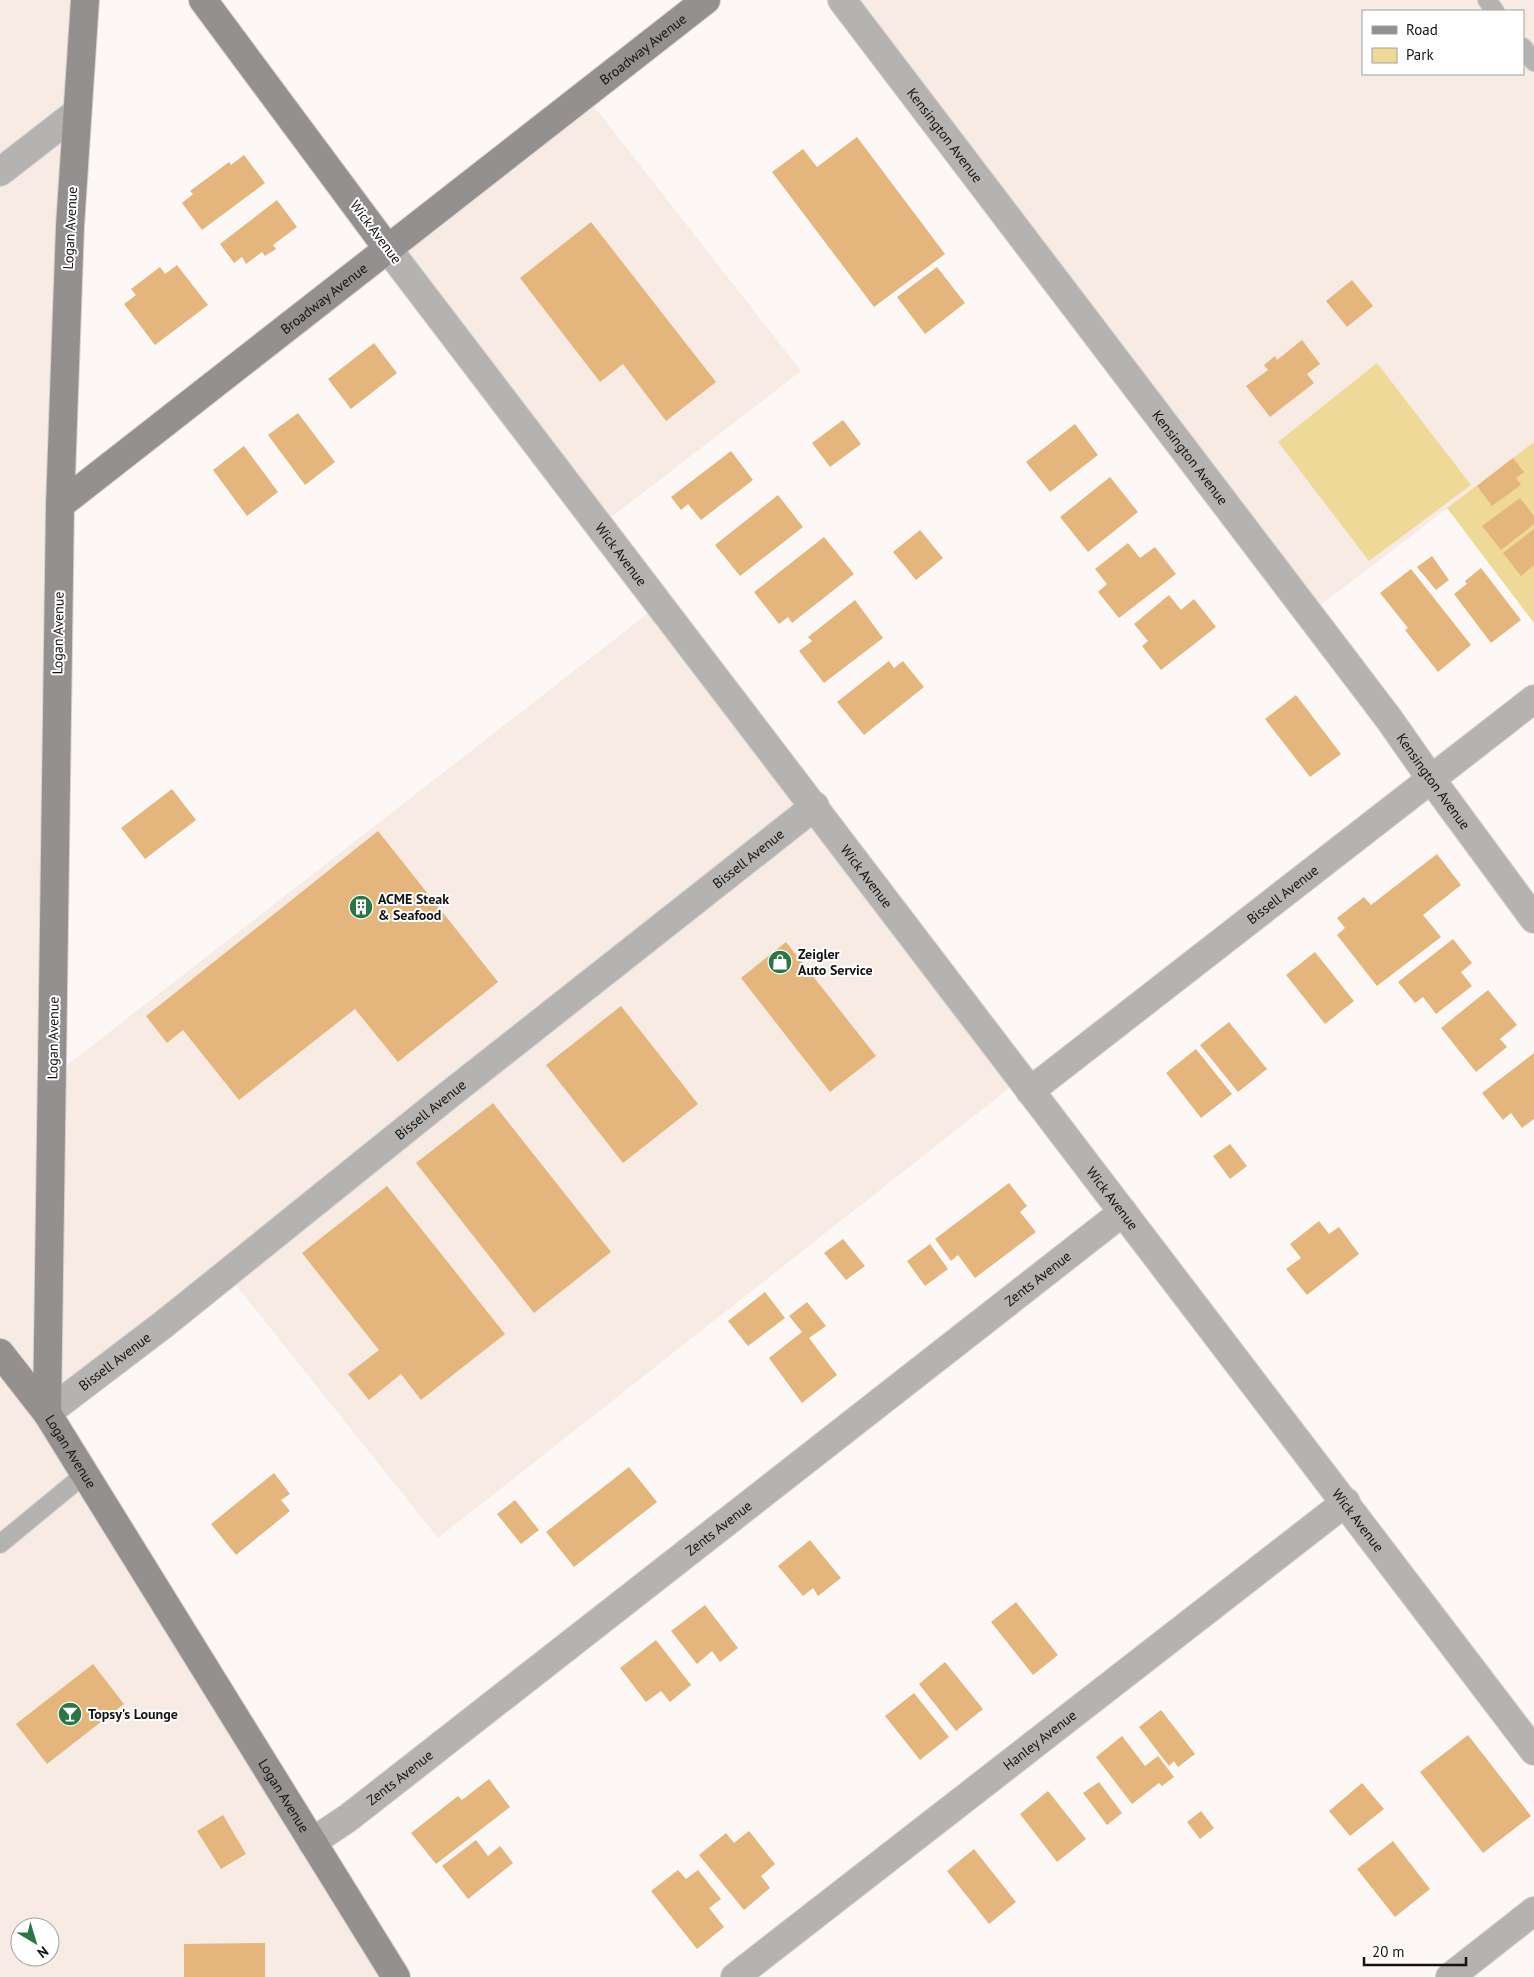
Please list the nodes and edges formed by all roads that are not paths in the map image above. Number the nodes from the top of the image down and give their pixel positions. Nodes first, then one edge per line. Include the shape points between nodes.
1 (85, 0) edge
2 (203, 0) edge
3 (706, 0) edge
4 (842, 0) edge
5 (1524, 48) edge
6 (1534, 62) edge
7 (76, 113) junction
8 (0, 172) edge
9 (388, 249) junction
10 (60, 505) junction
11 (1534, 698) edge
12 (1431, 779) junction
13 (815, 806) junction
14 (1534, 919) edge
15 (1030, 1091) junction
16 (1123, 1212) junction
17 (0, 1353) edge
18 (47, 1413) junction
19 (85, 1474) junction
20 (1346, 1502) junction
21 (0, 1544) edge
22 (1534, 1751) edge
23 (312, 1842) junction
24 (1534, 1911) edge
25 (396, 1977) edge
26 (735, 1977) edge
27 (1450, 1977) edge

1 - 7 street, Logan Avenue
2 - 9 street, Wick Avenue
3 - 9 street, Broadway Avenue
4 - 12 street, Kensington Avenue via 1389,719
5 - 6 lane
7 - 8 street
7 - 10 street, Logan Avenue
9 - 10 street, Broadway Avenue
9 - 13 street, Wick Avenue
10 - 18 street, Logan Avenue
11 - 12 street, Bissell Avenue
12 - 14 street, Kensington Avenue
12 - 15 street, Bissell Avenue
13 - 15 street, Wick Avenue
13 - 18 street, Bissell Avenue via 164,1324
15 - 16 street, Wick Avenue
16 - 20 street, Wick Avenue
16 - 23 street, Zents Avenue via 348,1818
17 - 18 street
18 - 19 street, Logan Avenue
19 - 21 lane
19 - 23 street, Logan Avenue
20 - 22 street, Wick Avenue
20 - 26 street, Hanley Avenue
23 - 25 street, Logan Avenue
24 - 27 street

